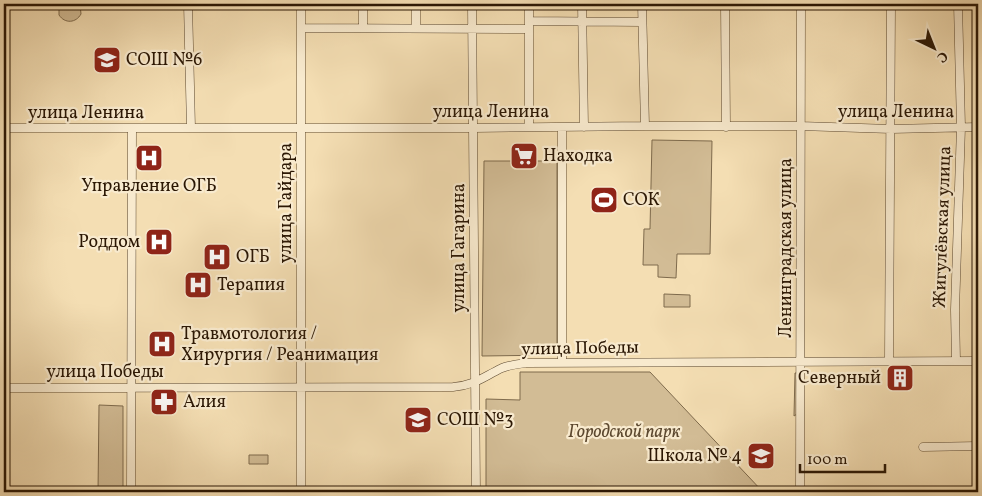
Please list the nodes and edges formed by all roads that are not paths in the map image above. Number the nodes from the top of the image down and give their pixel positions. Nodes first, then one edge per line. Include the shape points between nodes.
1 (188, 4) edge
2 (301, 4) edge
3 (363, 4) edge
4 (416, 4) edge
5 (472, 4) edge
6 (530, 4) edge
7 (582, 4) edge
8 (642, 4) edge
9 (725, 4) edge
10 (801, 4) edge
11 (891, 4) edge
12 (958, 4) edge
13 (582, 20) junction
14 (642, 22) junction
15 (529, 25) junction
16 (301, 28) junction
17 (363, 28) junction
18 (416, 28) junction
19 (472, 28) junction
20 (645, 126) junction
21 (800, 126) junction
22 (300, 127) junction
23 (528, 127) junction
24 (562, 127) junction
25 (584, 127) junction
26 (726, 127) junction
27 (961, 127) junction
28 (978, 127) edge
29 (4, 128) edge
30 (132, 128) junction
31 (191, 128) junction
32 (474, 128) junction
33 (891, 129) junction
34 (889, 360) junction
35 (801, 361) junction
36 (956, 361) junction
37 (978, 361) edge
38 (562, 363) junction
39 (476, 383) junction
40 (130, 387) junction
41 (4, 388) edge
42 (302, 388) junction
43 (978, 446) edge
44 (923, 447) dead end
45 (130, 492) edge
46 (301, 492) edge
47 (476, 492) edge
48 (800, 492) edge

1 - 31 street
2 - 16 street, улица Гайдара
3 - 17 street
4 - 18 street
5 - 19 street, улица Гагарина
6 - 15 street
7 - 13 street
8 - 14 street
9 - 26 street
10 - 21 street, Ленинградская улица
11 - 33 street
12 - 27 street, Жигулёвская улица
13 - 14 street
13 - 15 street
13 - 25 street
14 - 20 street
15 - 19 street
15 - 23 street
16 - 17 street
16 - 22 street, улица Гайдара
17 - 18 street
18 - 19 street
19 - 32 street, улица Гагарина
20 - 25 street, улица Ленина
20 - 26 street, улица Ленина
21 - 26 street, улица Ленина
21 - 33 street, улица Ленина
21 - 35 street, Ленинградская улица
22 - 31 street, улица Ленина
22 - 32 street, улица Ленина
22 - 42 street, улица Гайдара
23 - 24 street, улица Ленина
23 - 32 street, улица Ленина
24 - 25 street, улица Ленина
24 - 38 street
27 - 28 street, улица Ленина
27 - 33 street, улица Ленина
27 - 36 street, Жигулёвская улица
29 - 30 street, улица Ленина
30 - 31 street, улица Ленина
30 - 40 street
32 - 39 street, улица Гагарина
33 - 34 street
34 - 35 street, улица Победы
34 - 36 street, улица Победы
35 - 38 street, улица Победы
35 - 48 street, Ленинградская улица
36 - 37 street, улица Победы
38 - 39 street, улица Победы via 504,367
39 - 42 street, улица Победы via 453,387
39 - 47 street, улица Гагарина
40 - 41 street, улица Победы
40 - 42 street, улица Победы
40 - 45 street
42 - 46 street, улица Гайдара
43 - 44 street

